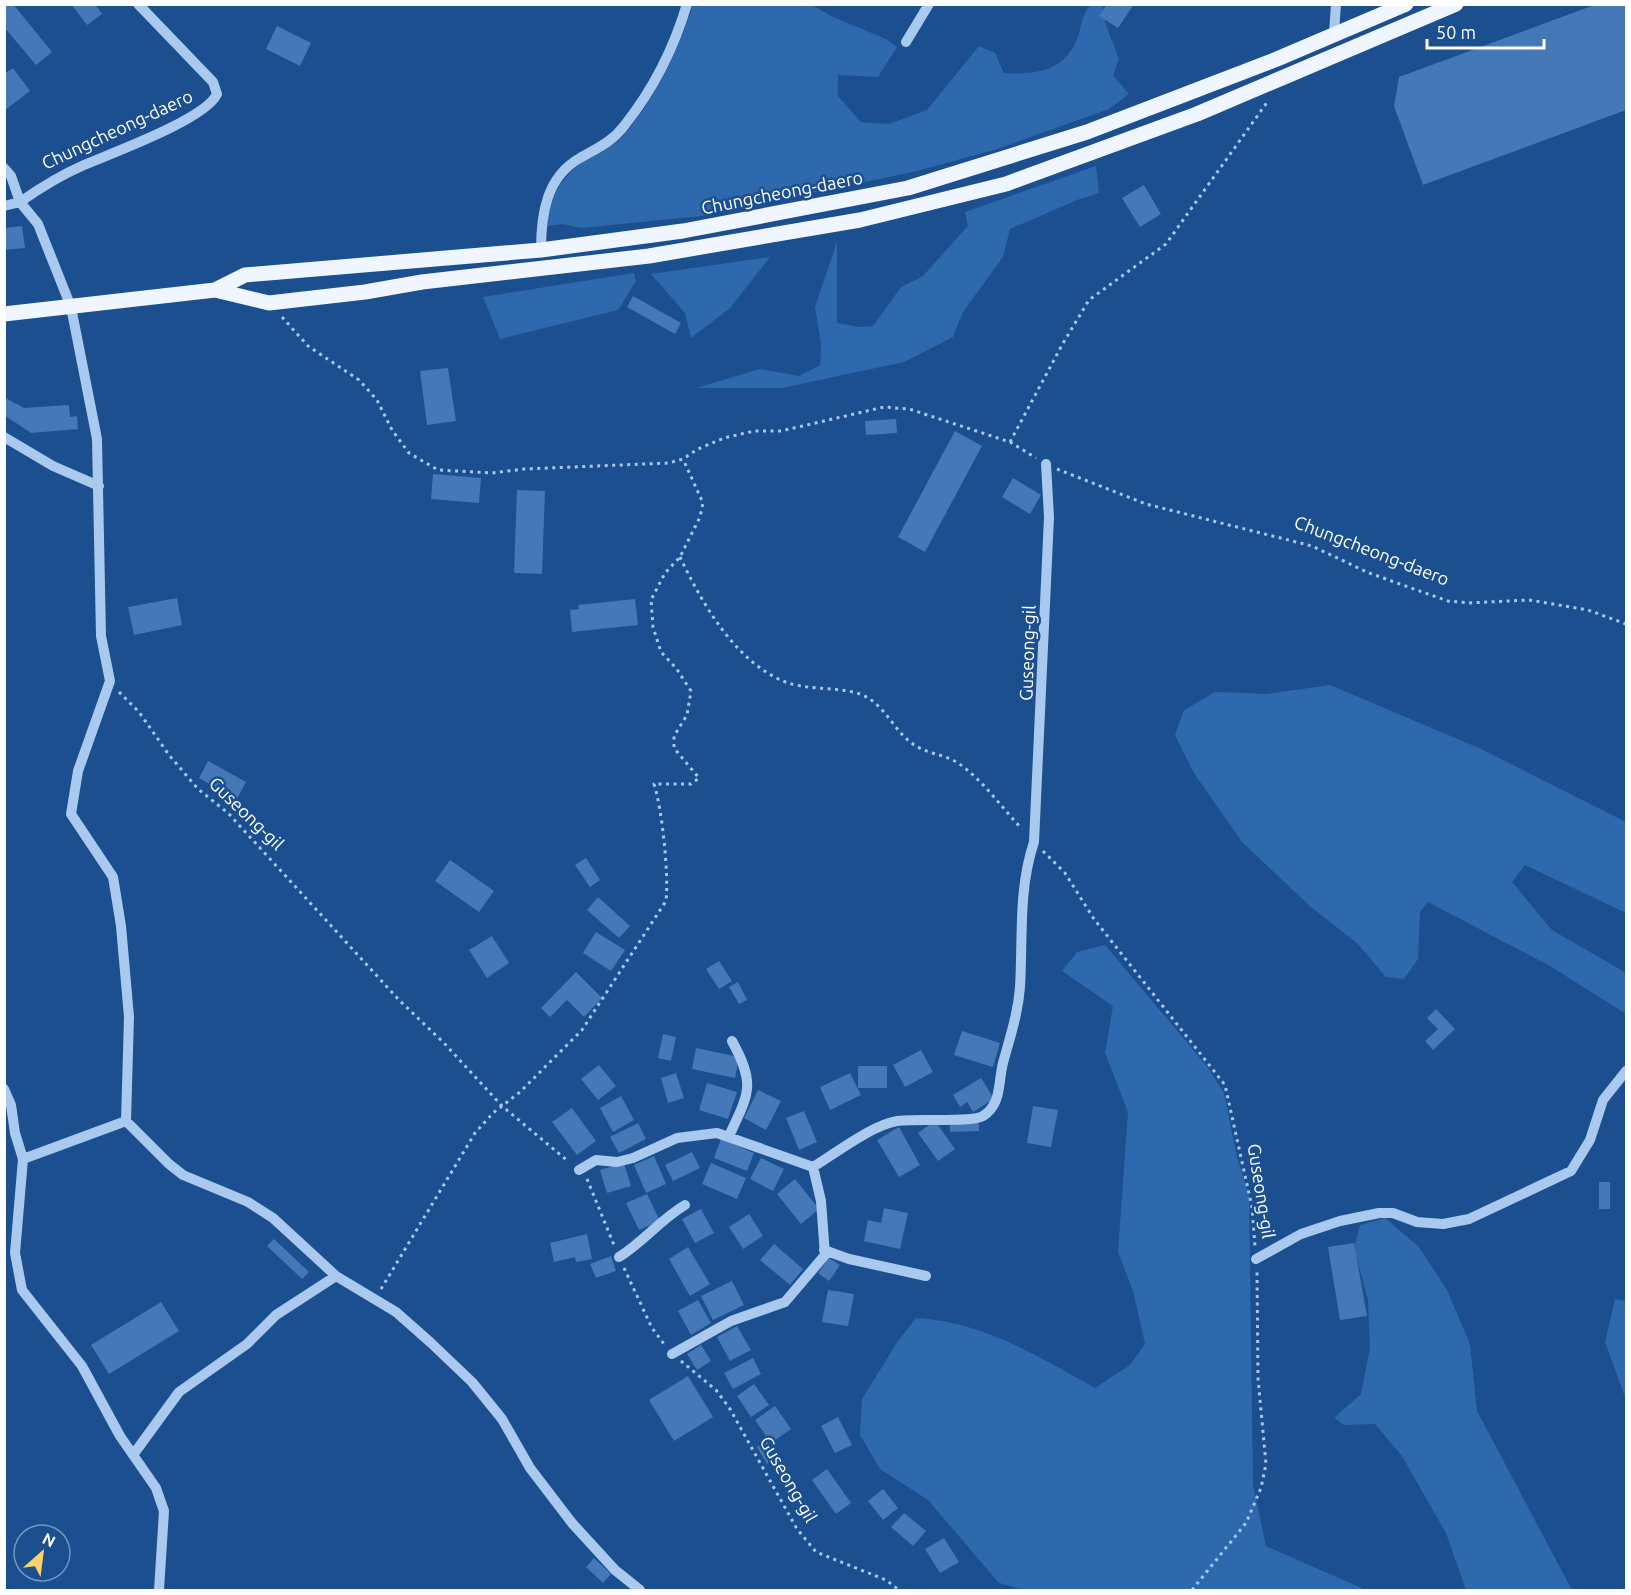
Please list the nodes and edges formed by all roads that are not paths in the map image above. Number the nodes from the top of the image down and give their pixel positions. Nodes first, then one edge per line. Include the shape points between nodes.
1 (138, 4) edge
2 (687, 4) edge
3 (928, 4) edge
4 (1336, 4) edge
5 (1406, 4) edge
6 (1456, 4) edge
7 (1334, 33) junction
8 (906, 42) dead end
9 (4, 168) edge
10 (20, 202) junction
11 (4, 206) edge
12 (541, 250) junction
13 (215, 290) junction
14 (71, 307) junction
15 (4, 314) edge
16 (4, 437) edge
17 (1046, 464) road end
18 (99, 486) junction
19 (732, 1041) dead end
20 (1626, 1071) edge
21 (4, 1089) edge
22 (126, 1121) junction
23 (729, 1136) junction
24 (23, 1159) junction
25 (813, 1167) junction
26 (579, 1170) road end
27 (685, 1204) dead end
28 (824, 1250) junction
29 (619, 1257) road end
30 (1256, 1258) road end
31 (336, 1276) junction
32 (926, 1276) dead end
33 (672, 1354) road end
34 (133, 1455) junction
35 (159, 1590) edge
36 (640, 1590) edge

1 - 10 street, Chungcheong-daero via 213,82 217,94 214,102 186,120 45,184
2 - 12 street via 652,85 624,127 610,141 578,158 560,176 542,211
3 - 8 street
4 - 7 street
5 - 7 main road, Chungcheong-daero
6 - 13 main road, Chungcheong-daero via 1284,79 1006,184 860,220 649,256 269,303
7 - 12 main road, Chungcheong-daero via 1087,132 908,188 683,231
9 - 10 street
10 - 11 street
10 - 14 street via 38,224
12 - 13 main road, Chungcheong-daero via 245,275
13 - 14 main road, Chungcheong-daero
14 - 15 main road, Chungcheong-daero
14 - 18 street via 97,439
16 - 18 street via 53,466
17 - 25 street, Guseong-gil via 1049,518 1034,842 1027,863 1020,921 1016,1023 995,1106 982,1118 895,1121
18 - 22 street via 101,636 110,681 78,771 71,814 113,877 129,1017
19 - 23 street via 745,1065 749,1094
20 - 30 street via 1603,1100 1590,1140 1571,1171 1469,1219 1443,1224 1379,1213 1301,1234
21 - 24 street
22 - 24 street
22 - 31 street via 176,1170 248,1202 273,1218
23 - 25 street
23 - 26 street via 717,1133 677,1138 633,1158 617,1162 596,1160
24 - 34 street via 15,1253 22,1290 82,1366
25 - 28 street
27 - 29 street via 668,1215 639,1245
28 - 32 street
28 - 33 street via 825,1255 785,1302 731,1320
31 - 34 street via 276,1315 247,1344 179,1392
31 - 36 street via 396,1312 472,1382 502,1419 530,1468 572,1523 615,1570
34 - 35 street via 156,1488 164,1510

